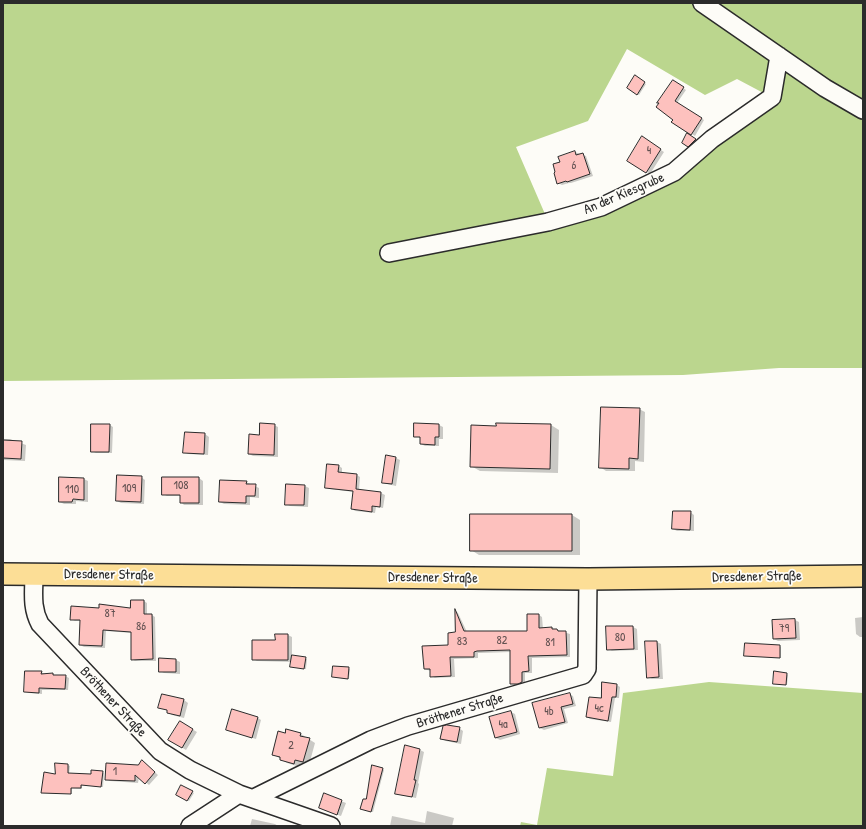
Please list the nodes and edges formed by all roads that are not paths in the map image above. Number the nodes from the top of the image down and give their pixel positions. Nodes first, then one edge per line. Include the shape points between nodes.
1 (702, 3) edge
2 (779, 56) junction
3 (863, 110) edge
4 (389, 253) dead end
5 (3, 574) edge
6 (34, 574) junction
7 (863, 576) edge
8 (588, 579) junction
9 (246, 796) junction
10 (190, 826) edge
11 (331, 826) edge

1 - 2 street
2 - 3 street via 825,88
2 - 4 street, An der Kiesgrube via 772,97 712,139 674,172 601,206 548,222
5 - 6 main road, Dresdener Straße
6 - 8 main road, Dresdener Straße
6 - 9 street, Bröthener Straße via 33,607 40,624 160,751 190,770
7 - 8 main road, Dresdener Straße
8 - 9 street, Bröthener Straße via 587,669 582,675 408,726
9 - 10 street, Bröthener Straße
9 - 11 street, Bröthener Straße

